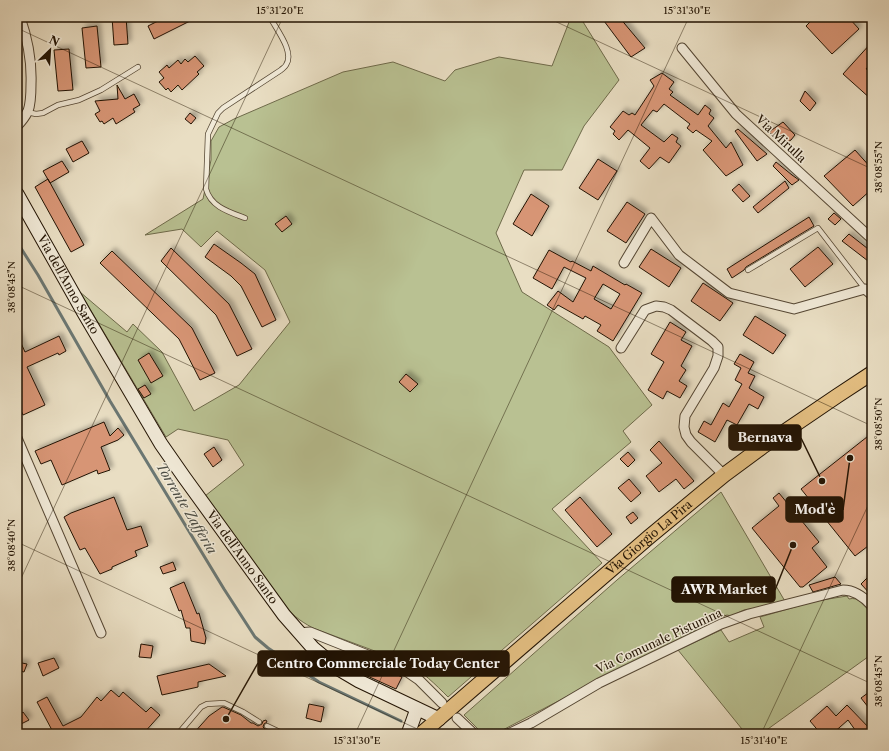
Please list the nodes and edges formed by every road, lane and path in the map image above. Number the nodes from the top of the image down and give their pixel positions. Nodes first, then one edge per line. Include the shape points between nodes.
1 (20, 17) edge
2 (270, 17) edge
3 (682, 48) dead end
4 (138, 67) dead end
5 (27, 112) junction
6 (17, 126) edge
7 (17, 194) edge
8 (245, 218) dead end
9 (872, 239) edge
10 (624, 263) dead end
11 (748, 270) dead end
12 (868, 292) edge
13 (621, 348) dead end
14 (872, 373) edge
15 (17, 438) edge
16 (724, 475) junction
17 (872, 606) edge
18 (102, 633) dead end
19 (300, 633) junction
20 (442, 703) dead end
21 (417, 709) junction
22 (457, 718) dead end
23 (439, 719) junction
24 (259, 722) dead end
25 (267, 726) dead end
26 (178, 734) edge
27 (284, 734) edge
28 (408, 734) edge
29 (421, 734) edge
30 (474, 734) edge
31 (508, 734) edge

1 - 5 street via 32,67
2 - 8 lane via 287,48 286,65 218,112 208,134 208,196 220,207
3 - 9 street, Via Mirulla via 736,114
4 - 5 lane via 101,90 79,100 58,105 43,113
5 - 6 street
7 - 19 street, Via dell'Anno Santo via 161,444 279,609
10 - 12 street via 651,218 679,255 729,293 794,309
11 - 12 lane via 818,228
13 - 16 street via 646,310 656,306 671,310 718,347 714,368 685,416 684,427 691,442
14 - 16 main road, Via Giorgio La Pira
15 - 18 street
16 - 23 main road, Via Giorgio La Pira
17 - 31 street, Via Comunale Pistunina via 856,593 843,590 739,617 599,683
19 - 20 street via 310,632 404,669 426,686
19 - 21 street, Via dell'Anno Santo via 320,655 347,674
21 - 23 street, Via dell'Anno Santo
21 - 28 street
22 - 30 street
23 - 29 main road, Via Giorgio La Pira
24 - 26 lane via 224,703 208,704 201,707
25 - 27 lane

